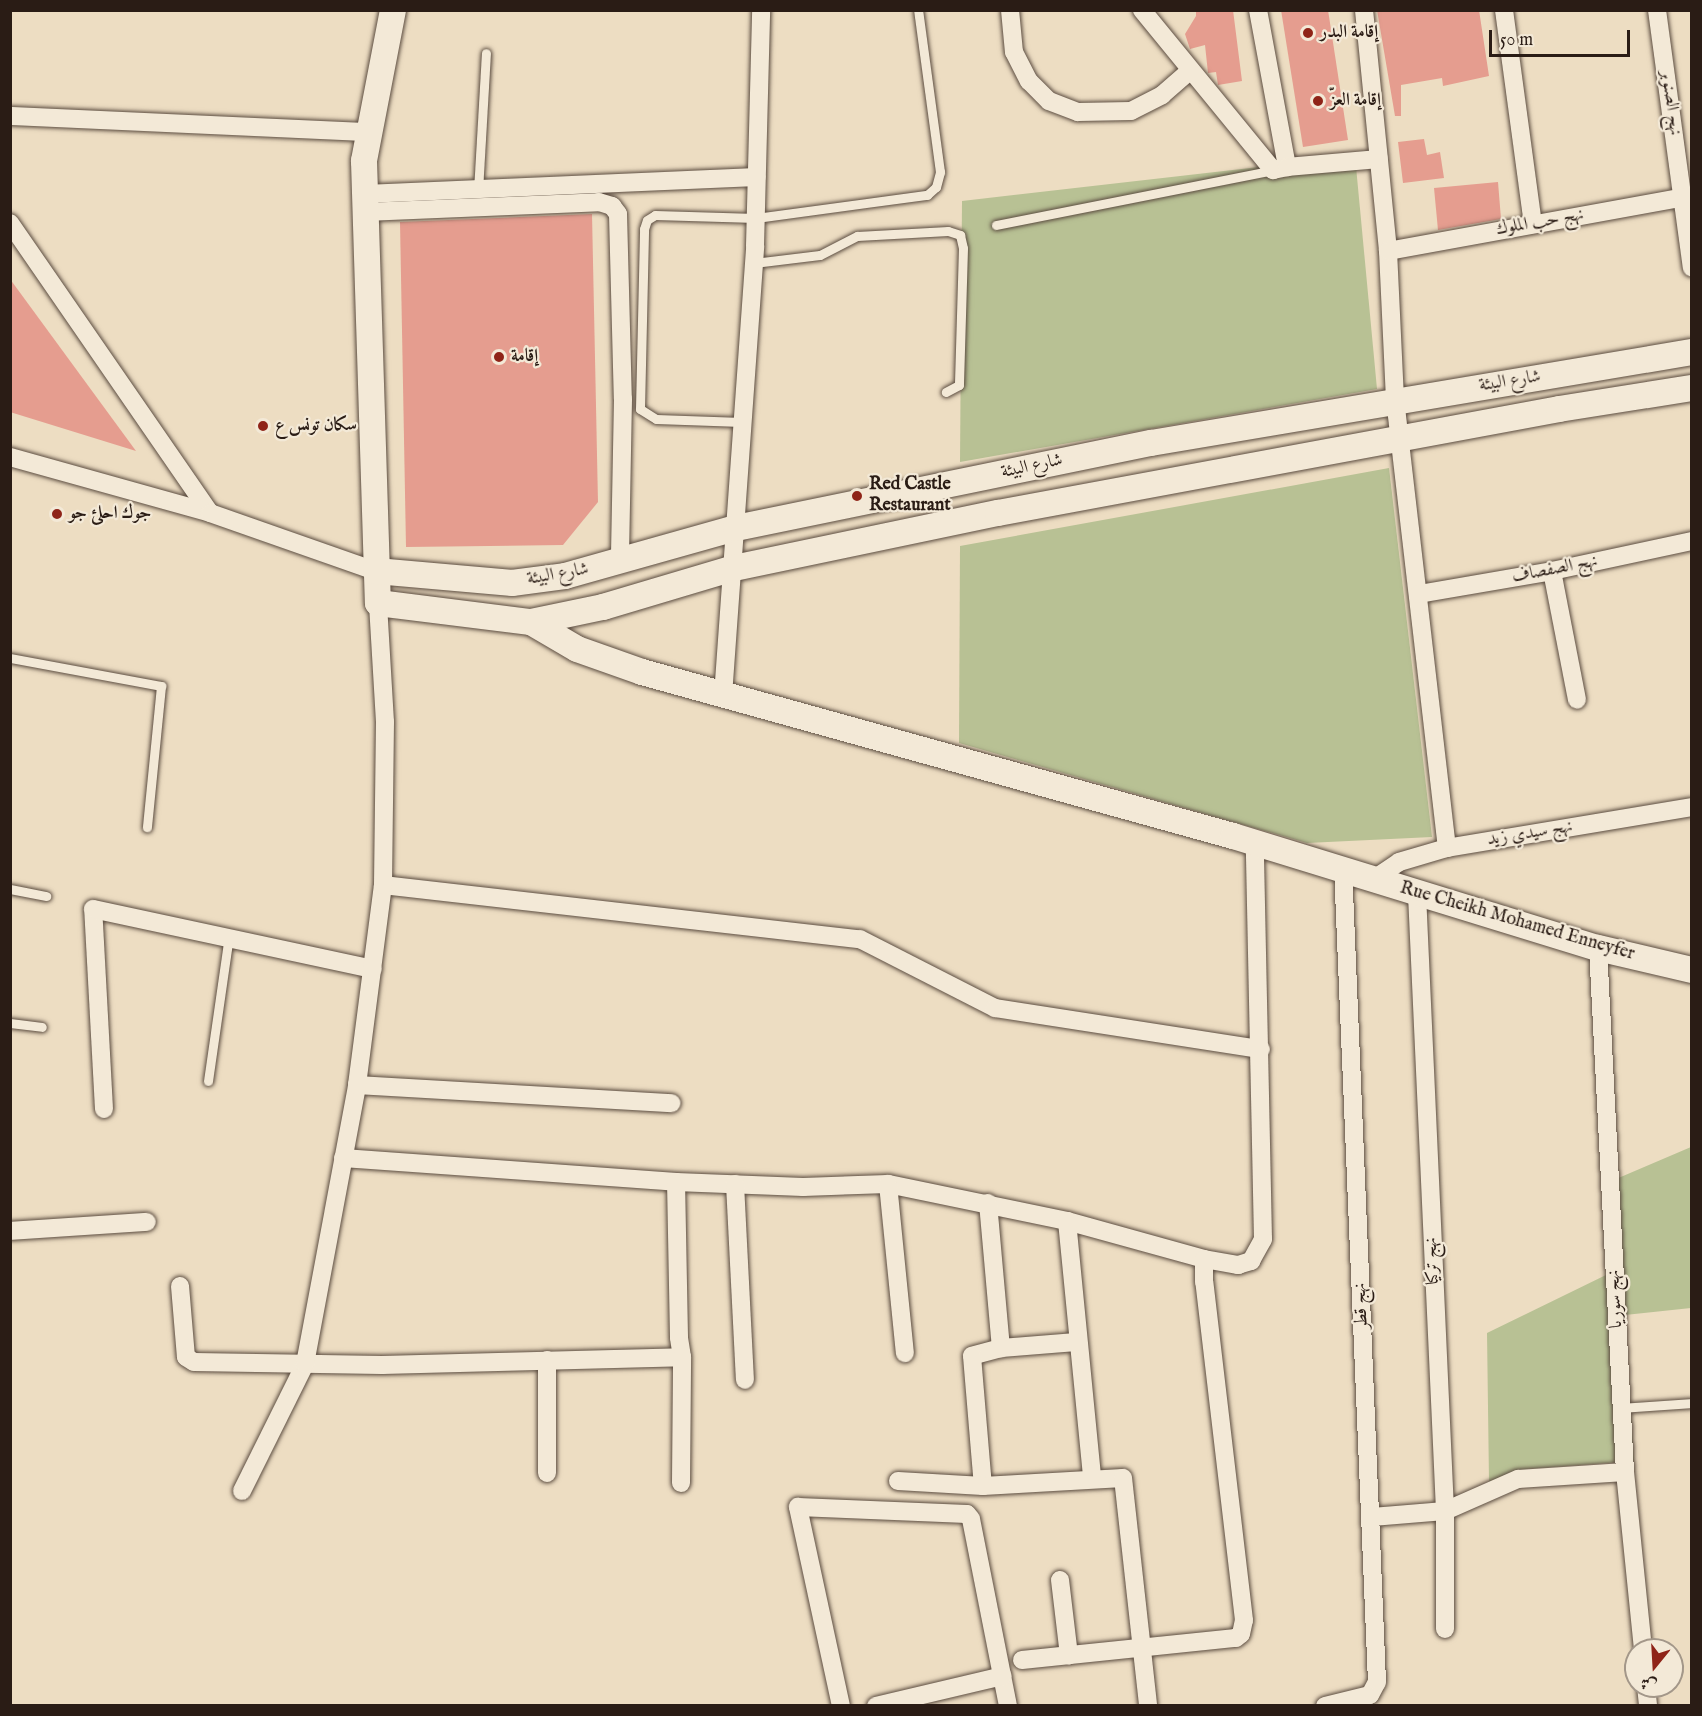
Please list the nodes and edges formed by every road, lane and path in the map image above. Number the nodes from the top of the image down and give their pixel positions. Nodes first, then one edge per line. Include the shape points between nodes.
1 (393, 10) edge
2 (761, 10) edge
3 (918, 10) edge
4 (1010, 10) edge
5 (1142, 10) edge
6 (1258, 10) edge
7 (1364, 10) edge
8 (1504, 10) edge
9 (1657, 10) edge
10 (486, 53) dead end
11 (1191, 70) junction
12 (10, 116) edge
13 (367, 132) junction
14 (1378, 159) junction
15 (1280, 168) junction
16 (757, 177) junction
17 (478, 190) junction
18 (1687, 196) edge
19 (365, 203) junction
20 (756, 218) junction
21 (10, 223) edge
22 (1533, 224) junction
23 (996, 225) dead end
24 (1388, 250) junction
25 (754, 263) junction
26 (1692, 268) edge
27 (1692, 352) edge
28 (1692, 388) edge
29 (946, 392) dead end
30 (1395, 399) junction
31 (742, 422) junction
32 (1402, 440) junction
33 (10, 457) edge
34 (210, 513) junction
35 (736, 528) junction
36 (1692, 541) edge
37 (620, 562) junction
38 (734, 568) junction
39 (376, 571) junction
40 (1552, 572) junction
41 (1419, 594) junction
42 (378, 603) junction
43 (531, 622) junction
44 (10, 658) edge
45 (723, 696) junction
46 (1577, 700) dead end
47 (1692, 807) edge
48 (147, 827) dead end
49 (1255, 843) junction
50 (1447, 848) junction
51 (1343, 868) junction
52 (1374, 879) junction
53 (383, 885) junction
54 (10, 889) edge
55 (1417, 894) junction
56 (46, 896) dead end
57 (229, 936) junction
58 (1598, 948) junction
59 (373, 969) junction
60 (1692, 970) edge
61 (10, 1023) edge
62 (42, 1027) dead end
63 (1261, 1049) junction
64 (207, 1081) dead end
65 (357, 1085) junction
66 (671, 1103) dead end
67 (104, 1109) dead end
68 (343, 1158) junction
69 (676, 1182) junction
70 (735, 1184) junction
71 (888, 1184) junction
72 (988, 1203) junction
73 (1067, 1221) junction
74 (147, 1222) dead end
75 (10, 1231) edge
76 (1204, 1259) junction
77 (180, 1286) dead end
78 (1076, 1342) junction
79 (1001, 1348) junction
80 (905, 1353) dead end
81 (682, 1357) junction
82 (547, 1360) junction
83 (305, 1364) junction
84 (745, 1380) dead end
85 (1692, 1403) edge
86 (1621, 1408) junction
87 (1625, 1472) junction
88 (547, 1473) dead end
89 (1092, 1477) junction
90 (898, 1481) dead end
91 (681, 1484) dead end
92 (982, 1486) junction
93 (242, 1491) dead end
94 (1445, 1512) junction
95 (1372, 1517) junction
96 (1060, 1580) dead end
97 (1444, 1629) dead end
98 (1642, 1638) edge
99 (1142, 1649) junction
100 (1069, 1655) junction
101 (1022, 1660) dead end
102 (1003, 1676) junction
103 (841, 1706) edge
104 (876, 1706) edge
105 (1008, 1706) edge
106 (1148, 1706) edge
107 (1325, 1706) edge

1 - 13 street
2 - 16 street
3 - 20 lane via 940,172 936,187 927,195
4 - 11 street via 1014,52 1029,81 1049,101 1078,112 1131,111 1162,95
5 - 11 street
6 - 15 street
7 - 14 street
8 - 22 street
9 - 18 street, نهج الصنوبر
10 - 17 lane
11 - 15 street
12 - 13 street
13 - 19 street
14 - 15 street
14 - 24 street
15 - 23 lane
16 - 17 street
16 - 20 street
17 - 19 street
18 - 22 street, نهج حب الملوك
18 - 26 street, نهج الصنوبر
19 - 37 street via 599,202 612,206 618,214
19 - 39 street
20 - 25 street
20 - 31 lane via 655,215 647,220 644,229 640,409 656,418
21 - 34 street
22 - 24 street, نهج حب الملوك
24 - 30 street
25 - 29 lane via 820,255 857,236 948,231 960,236 959,385
25 - 31 street
27 - 30 street, شارع البيئة
28 - 32 street, شارع البيئة via 1559,408
30 - 32 street
30 - 35 street, شارع البيئة via 1151,443
31 - 35 street
32 - 38 street, شارع البيئة via 1210,471
32 - 41 street
33 - 34 street
34 - 39 street
35 - 37 street, شارع البيئة
35 - 38 street
36 - 40 street, نهج الصفصاف
37 - 39 street, شارع البيئة via 565,576 512,583
38 - 43 street, شارع البيئة via 603,607
38 - 45 street
39 - 42 street
40 - 41 street, نهج الصفصاف
40 - 46 street
41 - 50 street
42 - 43 street, شارع البيئة
42 - 53 street via 385,722
43 - 45 street, Rue Cheikh Mohamed Enneyfer via 576,649
44 - 48 lane via 161,686
45 - 49 street, Rue Cheikh Mohamed Enneyfer
47 - 50 street, نهج سيدي زيد
49 - 51 street, Rue Cheikh Mohamed Enneyfer
49 - 63 street
50 - 52 street, نهج سيدي زيد via 1399,862
51 - 52 street, Rue Cheikh Mohamed Enneyfer
51 - 95 street, نهج قطر
52 - 55 street, Rue Cheikh Mohamed Enneyfer
53 - 59 street
53 - 63 street via 860,939 995,1008
54 - 56 lane
55 - 58 street, Rue Cheikh Mohamed Enneyfer
55 - 94 street, نهج تركيا
57 - 59 street
57 - 64 lane
57 - 67 street via 153,925 93,909
58 - 60 street, Rue Cheikh Mohamed Enneyfer
58 - 86 street, نهج سوريا
59 - 65 street
61 - 62 lane
63 - 76 street via 1263,1239 1251,1261 1238,1265
65 - 66 street
65 - 68 street
68 - 69 street
68 - 83 street
69 - 70 street
69 - 81 street
70 - 71 street
70 - 84 street
71 - 72 street
71 - 80 street
72 - 73 street
72 - 79 street
73 - 76 street
73 - 78 street
74 - 75 street
76 - 99 street via 1244,1620 1236,1638
77 - 83 street via 186,1357 194,1362
78 - 79 street
78 - 89 street
79 - 92 street via 976,1352 971,1361
81 - 82 street
81 - 91 street
82 - 83 street
82 - 88 street
83 - 93 street
85 - 86 lane
86 - 87 street, نهج سوريا
87 - 94 street via 1518,1479
87 - 98 street, نهج سوريا
89 - 92 street
89 - 99 street via 1117,1475 1124,1480
90 - 92 street
94 - 95 street
94 - 97 street, نهج تركيا
95 - 107 street, نهج قطر via 1377,1682 1370,1695
96 - 100 street
99 - 100 street
99 - 106 street
100 - 101 street
102 - 103 street via 967,1514 798,1507
102 - 104 street
102 - 105 street

